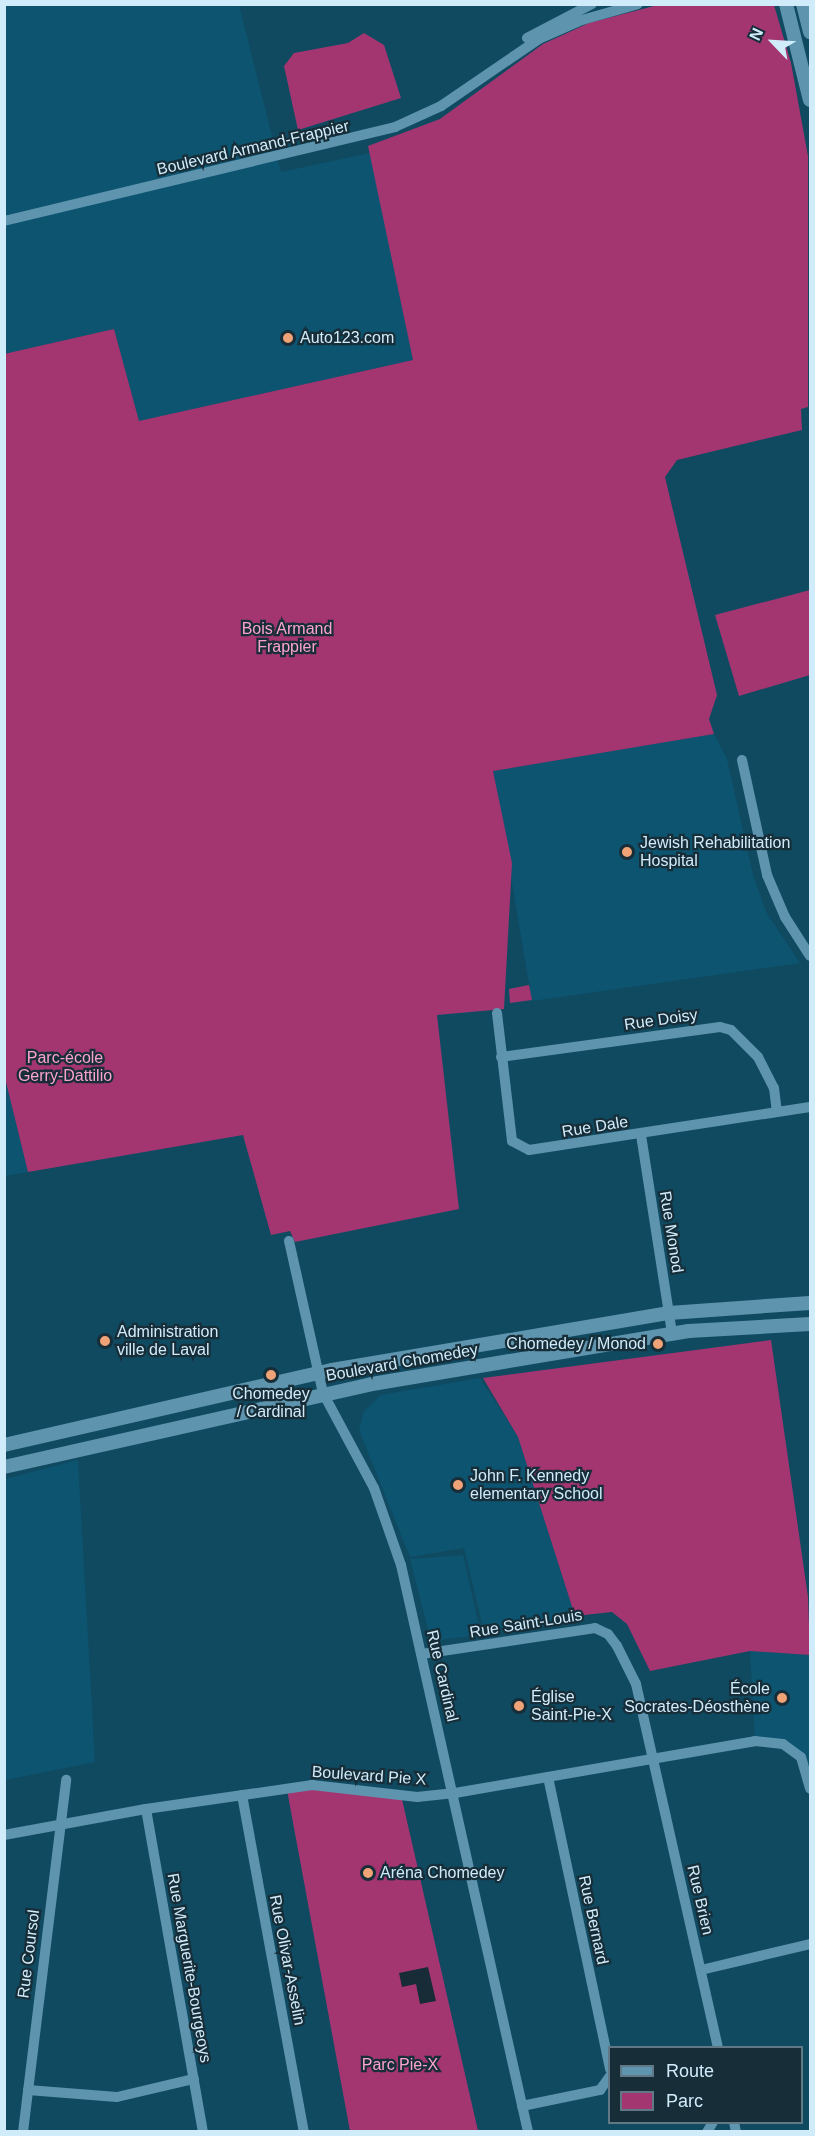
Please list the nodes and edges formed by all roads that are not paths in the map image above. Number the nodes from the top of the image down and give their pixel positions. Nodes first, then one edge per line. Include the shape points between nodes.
1 (592, 4) edge
2 (638, 4) edge
3 (786, 4) edge
4 (803, 4) edge
5 (810, 32) edge
6 (494, 68) junction
7 (810, 100) edge
8 (4, 220) edge
9 (742, 760) dead end
10 (810, 956) edge
11 (497, 1013) dead end
12 (501, 1057) junction
13 (810, 1107) edge
14 (777, 1111) junction
15 (640, 1135) junction
16 (289, 1240) dead end
17 (810, 1303) edge
18 (669, 1313) junction
19 (810, 1324) edge
20 (672, 1334) junction
21 (318, 1372) junction
22 (323, 1393) junction
23 (4, 1445) edge
24 (4, 1467) edge
25 (422, 1654) junction
26 (654, 1759) junction
27 (548, 1777) junction
28 (66, 1780) dead end
29 (810, 1789) edge
30 (455, 1793) junction
31 (242, 1795) junction
32 (146, 1809) junction
33 (60, 1825) junction
34 (4, 1835) edge
35 (810, 1944) edge
36 (701, 1970) junction
37 (718, 2046) edge
38 (608, 2064) edge
39 (608, 2078) edge
40 (194, 2079) junction
41 (28, 2090) junction
42 (522, 2106) junction
43 (23, 2132) edge
44 (203, 2132) edge
45 (304, 2132) edge
46 (528, 2132) edge

1 - 6 street, Boulevard Armand-Frappier via 534,33
2 - 6 street, Boulevard Armand-Frappier via 561,28
3 - 7 street
4 - 5 street
6 - 8 street, Boulevard Armand-Frappier via 441,106 395,128
9 - 10 street via 769,882
11 - 12 street, Rue Dale
12 - 14 street, Rue Doisy via 720,1027 731,1030 758,1057 774,1088
12 - 15 street, Rue Dale via 512,1141 520,1148 538,1150
13 - 14 street, Rue Dale
14 - 15 street, Rue Dale
15 - 18 street, Rue Monod
16 - 21 street, Rue Cardinal
17 - 18 street, Boulevard Chomedey
18 - 20 street, Rue Monod
18 - 21 street, Boulevard Chomedey
19 - 20 street, Boulevard Chomedey
20 - 22 street, Boulevard Chomedey
21 - 22 street, Rue Cardinal
21 - 23 street, Boulevard Chomedey
22 - 24 street, Boulevard Chomedey
22 - 25 street, Rue Cardinal via 384,1511
25 - 26 street, Rue Saint-Louis via 596,1628 609,1634 636,1684
25 - 30 street, Rue Cardinal
26 - 27 street, Boulevard Pie X
26 - 29 street, Boulevard Pie X via 717,1746 771,1741 801,1757
26 - 36 street, Rue Brien
27 - 30 street, Boulevard Pie X
27 - 38 street, Rue Bernard
28 - 33 street, Rue Coursol
30 - 31 street, Boulevard Pie X via 417,1797 312,1785
30 - 42 street, Rue Cardinal
31 - 32 street, Boulevard Pie X
31 - 45 street, Rue Olivar-Asselin
32 - 33 street, Boulevard Pie X
32 - 40 street, Rue Marguerite-Bourgeoys
33 - 34 street, Boulevard Pie X
33 - 41 street, Rue Coursol
35 - 36 street
36 - 37 street, Rue Brien
39 - 42 street via 600,2090
40 - 41 street via 117,2097
40 - 44 street, Rue Marguerite-Bourgeoys
41 - 43 street, Rue Coursol
42 - 46 street, Rue Cardinal

